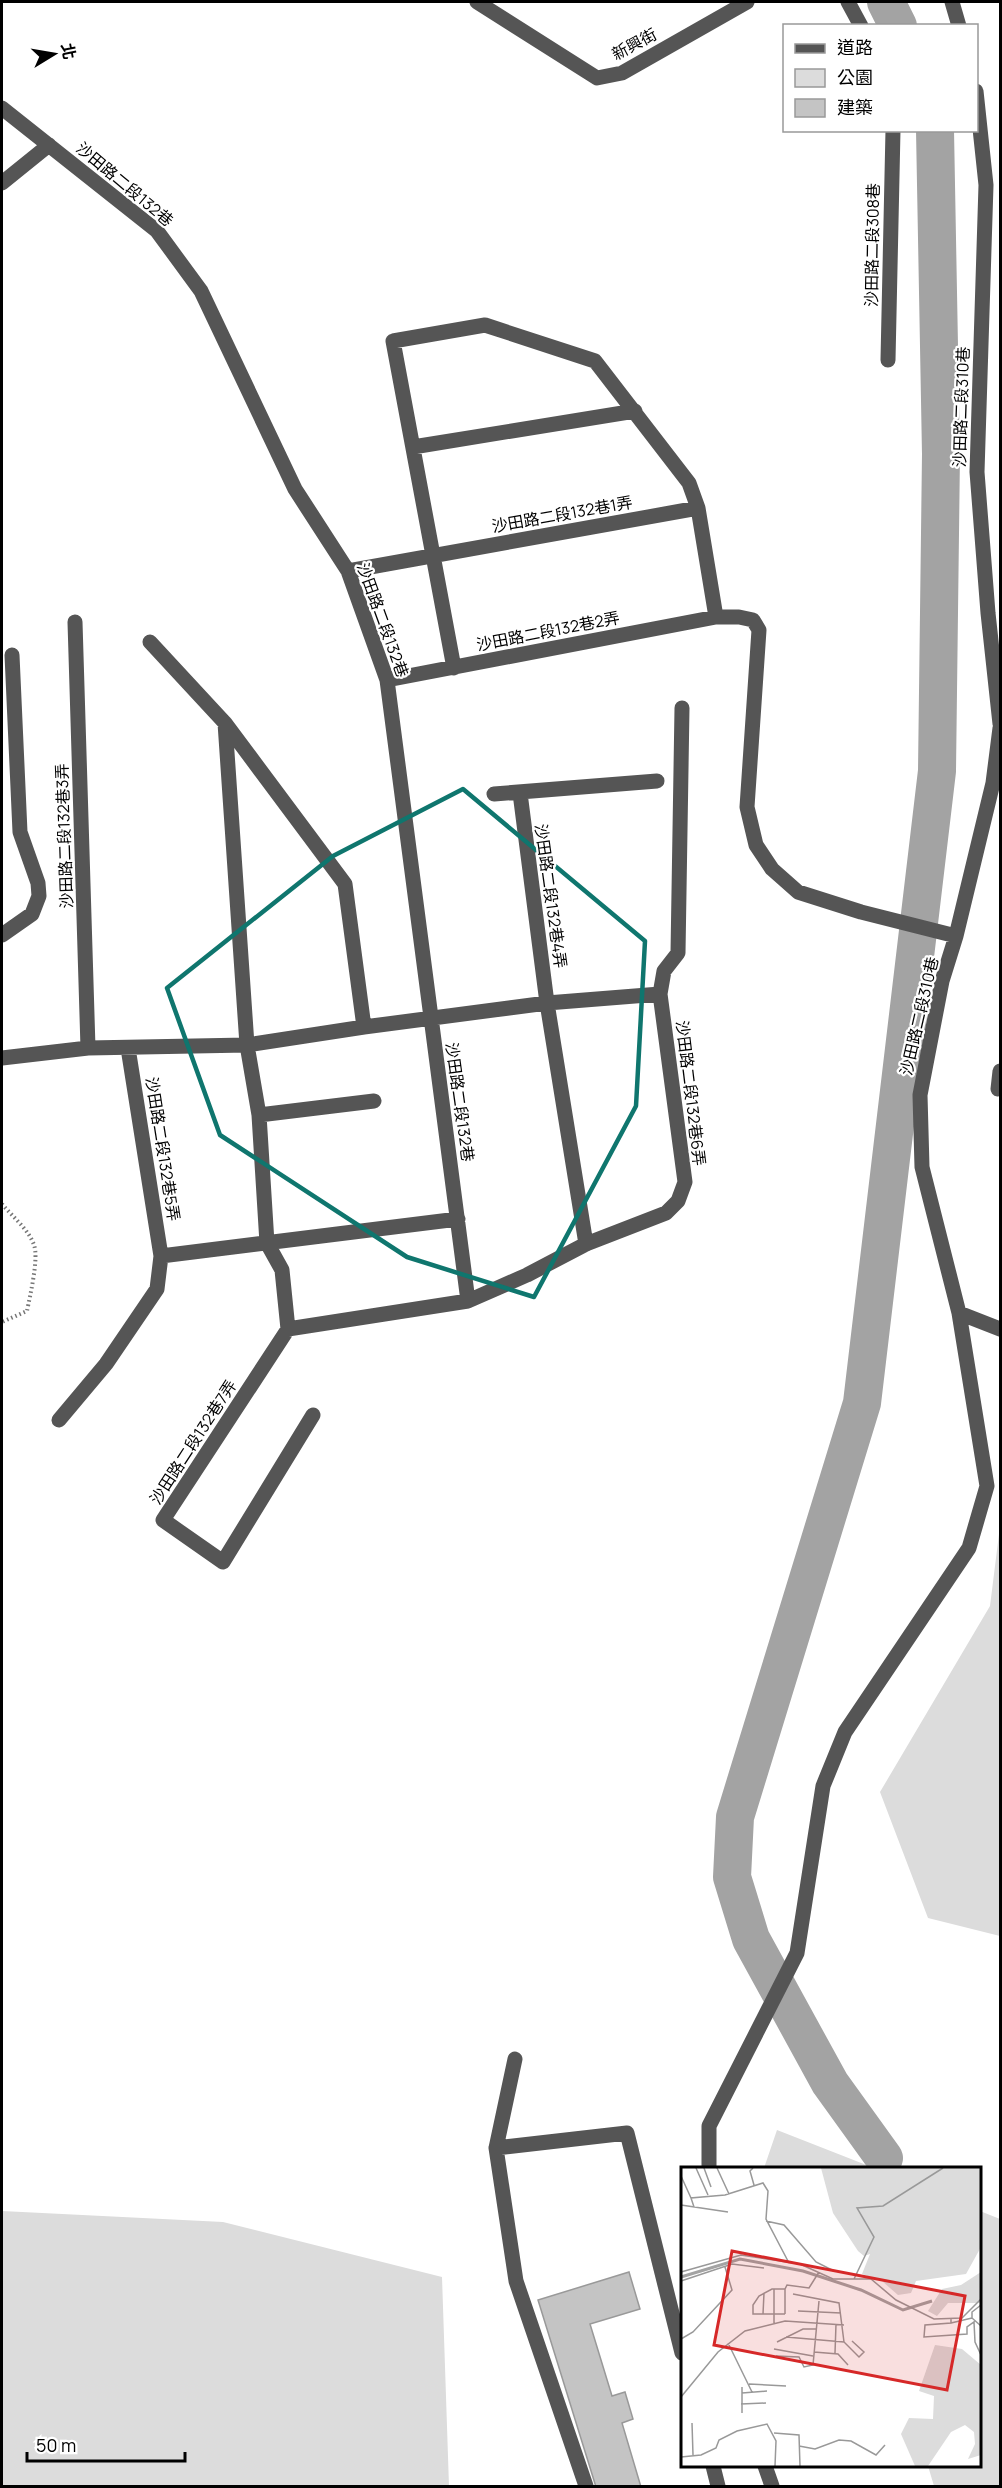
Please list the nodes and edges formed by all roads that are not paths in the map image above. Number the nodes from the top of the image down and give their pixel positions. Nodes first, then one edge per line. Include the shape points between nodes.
1 (477, 2) edge
2 (747, 2) edge
3 (848, 2) edge
4 (952, 2) edge
5 (860, 24) edge
6 (958, 24) edge
7 (2, 108) edge
8 (978, 110) edge
9 (893, 132) edge
10 (49, 145) junction
11 (2, 183) edge
12 (888, 360) dead end
13 (635, 411) junction
14 (413, 447) junction
15 (698, 508) junction
16 (434, 555) junction
17 (348, 571) junction
18 (1000, 603) edge
19 (988, 613) junction
20 (716, 617) junction
21 (75, 622) dead end
22 (150, 642) dead end
23 (12, 655) dead end
24 (454, 668) junction
25 (387, 680) junction
26 (682, 708) dead end
27 (225, 723) junction
28 (1000, 726) edge
29 (657, 781) dead end
30 (494, 794) dead end
31 (520, 794) junction
32 (2, 935) edge
33 (957, 936) junction
34 (660, 994) junction
35 (547, 1004) junction
36 (430, 1020) junction
37 (364, 1027) junction
38 (247, 1045) junction
39 (88, 1048) junction
40 (128, 1048) junction
41 (2, 1058) edge
42 (1000, 1071) edge
43 (998, 1089) dead end
44 (375, 1101) dead end
45 (259, 1116) junction
46 (458, 1219) junction
47 (267, 1243) junction
48 (586, 1244) junction
49 (161, 1256) junction
50 (468, 1301) junction
51 (958, 1313) junction
52 (288, 1329) junction
53 (1000, 1329) edge
54 (313, 1415) dead end
55 (59, 1420) dead end
56 (515, 2059) dead end
57 (496, 2148) junction
58 (709, 2167) edge
59 (681, 2349) edge
60 (712, 2467) edge
61 (765, 2467) edge
62 (586, 2487) edge
63 (718, 2487) edge
64 (772, 2487) edge

1 - 2 street, 新興街 via 597,78 622,73
3 - 5 street
4 - 6 street
7 - 10 street, 沙田路二段132巷
8 - 19 street, 沙田路二段310巷 via 986,185 976,472
9 - 12 street, 沙田路二段308巷
10 - 11 street
10 - 17 street, 沙田路二段132巷 via 157,231 201,291 295,489
13 - 14 street
13 - 14 street via 595,361 485,324 393,341
13 - 15 street via 689,483
14 - 16 street
15 - 16 street, 沙田路二段132巷1弄
15 - 20 street
16 - 17 street, 沙田路二段132巷1弄
16 - 24 street
17 - 25 street, 沙田路二段132巷
18 - 19 street
19 - 28 street, 沙田路二段310巷
20 - 24 street, 沙田路二段132巷2弄
20 - 33 street, 沙田路二段132巷2弄 via 753,620 759,630 747,807 756,845 772,869 798,892
21 - 39 street, 沙田路二段132巷3弄
22 - 27 street
23 - 32 street via 20,832 39,896 32,914
24 - 25 street, 沙田路二段132巷2弄
25 - 36 street, 沙田路二段132巷
26 - 34 street via 678,953 664,971
27 - 37 street via 345,884
27 - 38 street
28 - 33 street, 沙田路二段310巷 via 993,783
29 - 31 street
30 - 31 street
31 - 35 street, 沙田路二段132巷4弄
33 - 51 street, 沙田路二段310巷 via 942,981 920,1095 922,1167
34 - 35 street
34 - 48 street, 沙田路二段132巷6弄 via 685,1182 678,1200 666,1213
35 - 36 street
35 - 48 street
36 - 37 street
36 - 46 street, 沙田路二段132巷
37 - 38 street
38 - 40 street
38 - 45 street
39 - 40 street
39 - 41 street
40 - 49 street, 沙田路二段132巷5弄
42 - 43 street
44 - 45 street
45 - 47 street
46 - 47 street
46 - 50 street, 沙田路二段132巷
47 - 49 street
47 - 52 street via 282,1270
48 - 50 street, 沙田路二段132巷6弄
49 - 55 street, 沙田路二段132巷5弄 via 157,1289 106,1364
50 - 52 street
51 - 53 street
51 - 58 street, 沙田路二段310巷 via 987,1486 969,1548 845,1732 823,1786 797,1953 709,2126
52 - 54 street, 沙田路二段132巷7弄 via 163,1520 223,1562
56 - 57 street
57 - 59 street via 627,2133
57 - 62 street via 516,2282
60 - 63 street
61 - 64 street

